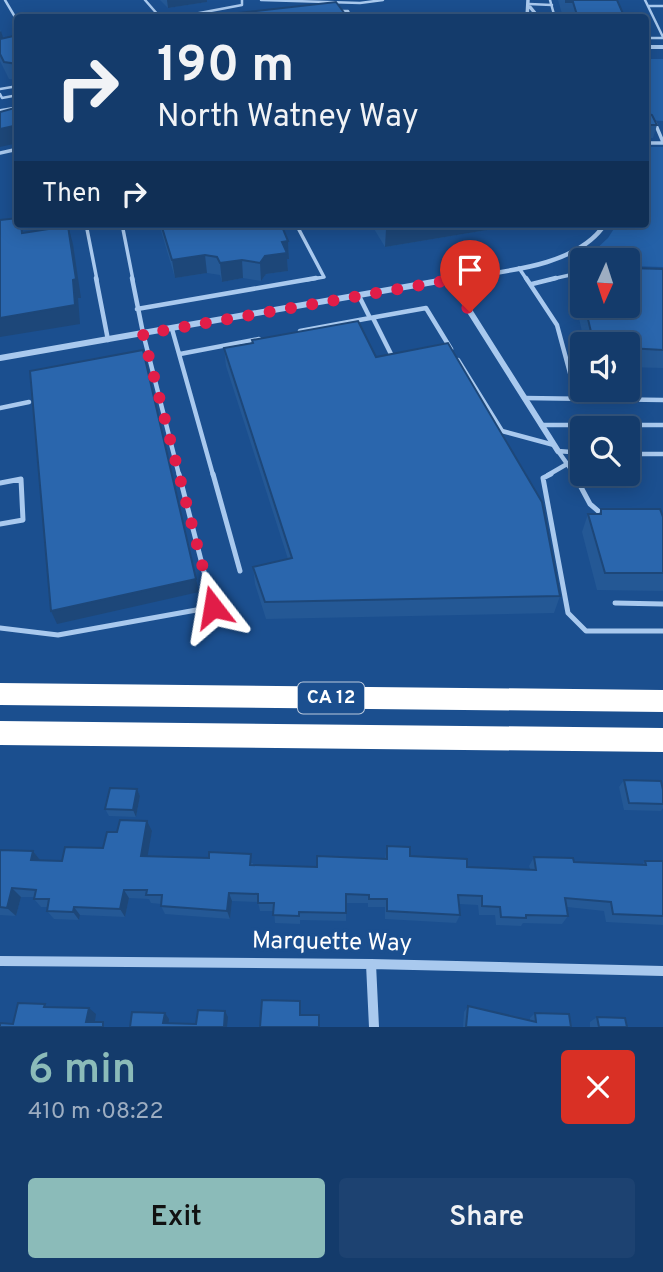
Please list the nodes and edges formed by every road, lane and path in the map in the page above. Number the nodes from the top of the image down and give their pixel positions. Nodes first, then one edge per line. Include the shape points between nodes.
1 (5, 0) edge
2 (145, 0) edge
3 (242, 0) edge
4 (261, 0) edge
5 (383, 0) edge
6 (550, 0) edge
7 (645, 0) edge
8 (529, 4) edge
9 (552, 5) junction
10 (648, 6) junction
11 (663, 6) edge
12 (335, 11) edge
13 (157, 14) edge
14 (193, 14) edge
15 (349, 14) edge
16 (554, 14) edge
17 (14, 15) edge
18 (649, 18) edge
19 (654, 18) junction
20 (663, 38) edge
21 (0, 92) edge
22 (14, 96) edge
23 (649, 123) edge
24 (663, 143) edge
25 (14, 227) edge
26 (11, 228) edge
27 (87, 228) edge
28 (123, 228) edge
29 (298, 228) edge
30 (603, 228) edge
31 (581, 248) edge
32 (570, 253) edge
33 (519, 268) junction
34 (570, 275) edge
35 (450, 280) junction
36 (532, 284) junction
37 (359, 296) junction
38 (137, 309) junction
39 (371, 318) junction
40 (172, 329) junction
41 (143, 334) junction
42 (288, 334) edge
43 (261, 339) edge
44 (108, 340) junction
45 (450, 347) junction
46 (439, 349) edge
47 (180, 354) junction
48 (405, 356) edge
49 (0, 358) edge
50 (570, 373) edge
51 (524, 398) junction
52 (570, 399) edge
53 (640, 400) edge
54 (663, 400) edge
55 (29, 402) edge
56 (0, 408) edge
57 (541, 425) junction
58 (663, 425) edge
59 (556, 448) junction
60 (570, 451) edge
61 (640, 454) edge
62 (663, 454) edge
63 (567, 464) junction
64 (0, 483) edge
65 (614, 519) edge
66 (0, 524) edge
67 (240, 571) dead end
68 (615, 603) dead end
69 (663, 604) edge
70 (0, 628) edge
71 (663, 631) edge
72 (663, 692) edge
73 (0, 694) edge
74 (607, 701) junction
75 (663, 701) edge
76 (0, 733) edge
77 (663, 740) edge
78 (0, 961) edge
79 (371, 964) junction
80 (663, 972) edge
81 (374, 1027) edge

1 - 17 lane
2 - 13 lane
3 - 14 lane via 242,5
4 - 5 lane
6 - 9 lane
7 - 10 lane
8 - 9 lane
9 - 16 lane
10 - 11 lane
10 - 19 lane
12 - 15 lane
18 - 19 lane
19 - 20 lane
21 - 22 lane via 2,98
23 - 24 lane via 655,123
25 - 26 lane
27 - 44 lane
28 - 38 lane
29 - 38 lane via 324,277
30 - 31 street
32 - 33 street
33 - 35 street
33 - 36 lane
34 - 36 lane
35 - 37 street
35 - 51 street
36 - 50 lane via 557,325
37 - 39 lane
37 - 40 street
38 - 41 lane
39 - 42 lane
39 - 45 lane via 426,308
39 - 48 lane via 393,358
40 - 41 street
40 - 47 lane
41 - 44 street
41 - 70 lane via 213,607 58,635
43 - 47 lane
44 - 49 street
45 - 46 lane
45 - 59 lane via 502,432
47 - 67 lane
51 - 52 lane
51 - 57 street
53 - 54 lane
55 - 56 lane
57 - 58 lane
57 - 59 street
59 - 60 lane
59 - 63 lane
61 - 62 lane
63 - 65 lane via 591,508
63 - 71 lane via 543,478 568,613 586,631
64 - 66 lane via 21,479 23,520
68 - 69 lane
72 - 74 highway
73 - 74 highway, CA 12
74 - 75 highway, CA 12
76 - 77 highway, CA 12
78 - 79 street, Marquette Way
79 - 80 street, Marquette Way
79 - 81 street

